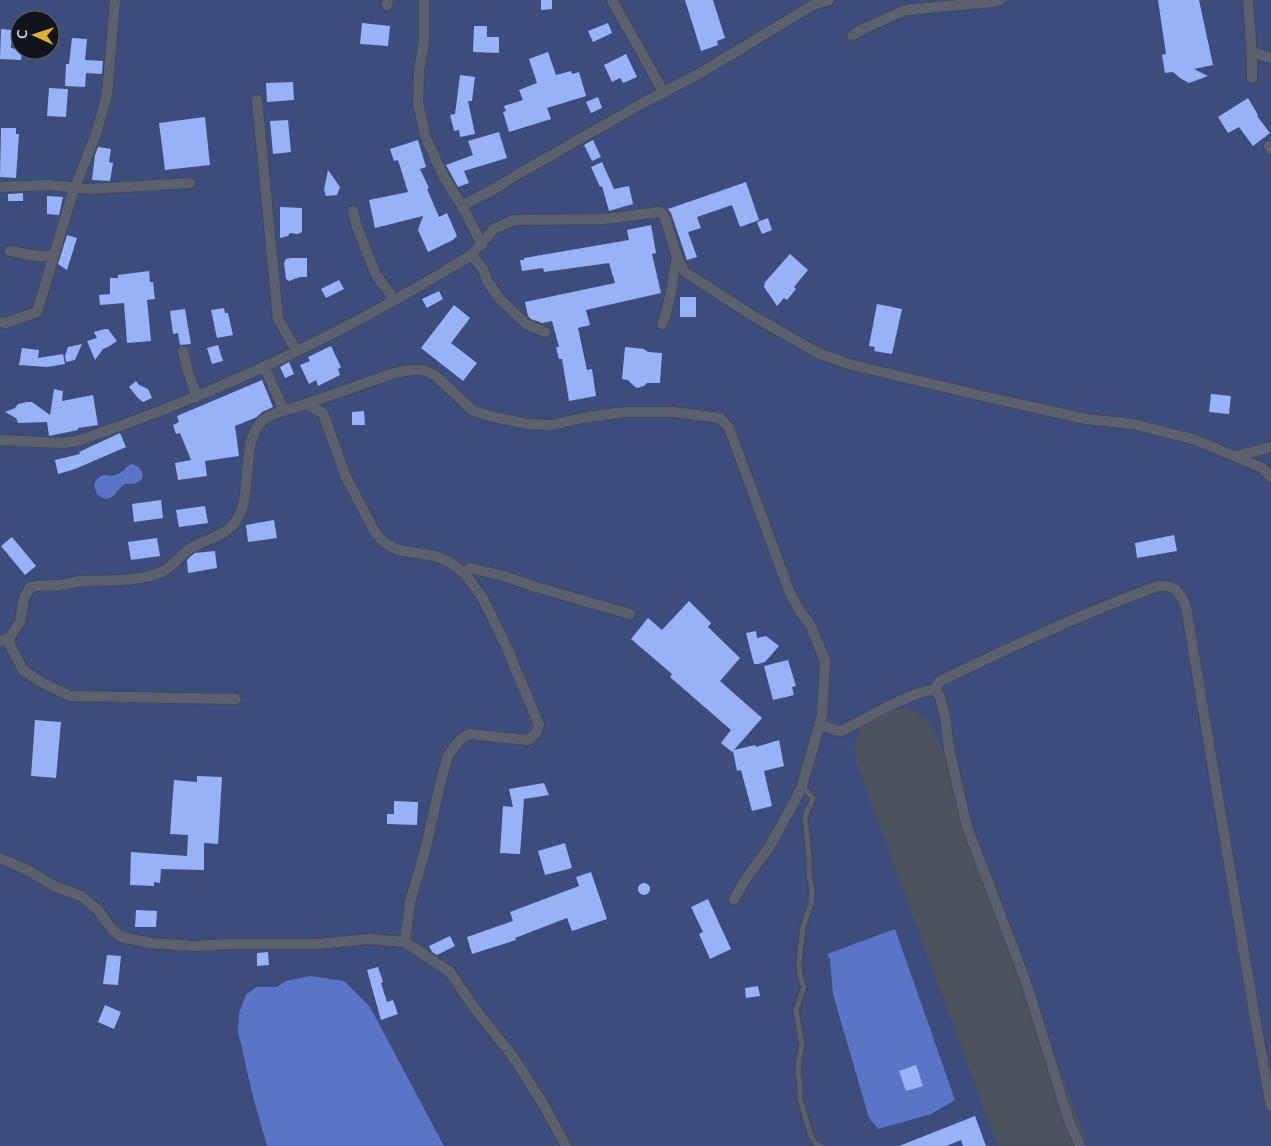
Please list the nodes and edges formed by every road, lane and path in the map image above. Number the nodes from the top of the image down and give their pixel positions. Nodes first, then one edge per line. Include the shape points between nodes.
1 (115, 0) edge
2 (424, 0) edge
3 (612, 0) edge
4 (830, 0) edge
5 (1000, 0) edge
6 (1248, 0) edge
7 (852, 36) dead end
8 (1252, 52) junction
9 (1271, 58) edge
10 (1252, 78) dead end
11 (664, 93) junction
12 (257, 100) dead end
13 (190, 183) dead end
14 (0, 187) edge
15 (76, 187) junction
16 (462, 206) junction
17 (353, 211) dead end
18 (482, 244) junction
19 (10, 251) dead end
20 (471, 255) junction
21 (53, 256) junction
22 (677, 257) junction
23 (395, 300) junction
24 (0, 322) edge
25 (662, 324) dead end
26 (545, 332) dead end
27 (296, 350) junction
28 (183, 351) dead end
29 (264, 366) junction
30 (197, 397) junction
31 (306, 404) junction
32 (284, 411) junction
33 (0, 440) edge
34 (1271, 447) edge
35 (1236, 456) junction
36 (1271, 477) edge
37 (465, 574) junction
38 (630, 614) dead end
39 (4, 639) edge
40 (935, 690) junction
41 (236, 699) dead end
42 (819, 724) junction
43 (802, 786) junction
44 (0, 858) edge
45 (734, 899) dead end
46 (405, 942) junction
47 (1271, 1106) edge
48 (566, 1146) edge
49 (821, 1146) edge
50 (1080, 1146) edge

1 - 15 street via 107,95
2 - 16 street via 418,102 425,136
3 - 11 street
4 - 11 street via 812,5
5 - 7 street via 905,10
6 - 8 street
8 - 9 street
8 - 10 street
11 - 16 street
12 - 27 street via 278,320
13 - 15 street
14 - 15 street
15 - 21 street
16 - 18 street
17 - 23 street via 376,275
18 - 20 street
18 - 22 street via 494,229 514,220 604,219 660,212 664,214
19 - 21 street
20 - 23 street
20 - 26 street via 500,299 526,324
21 - 24 street via 37,312
22 - 25 street
22 - 35 street via 685,272 713,292 818,353 874,370 1086,419 1133,424 1196,440
23 - 27 street
27 - 29 street
28 - 30 street
29 - 30 street
29 - 32 street
30 - 33 street via 78,441
31 - 32 street
31 - 37 street via 323,412 346,477 376,534 398,550 436,556 451,562
31 - 42 street via 394,373 423,370 436,376 473,411 527,424 552,425 624,412 673,412 720,418 729,428 790,593 810,624 825,661 824,698
32 - 39 street via 267,417 257,426 251,442 243,508 233,525 221,536 192,547 162,572 142,578 41,584 30,588 24,598 20,622
34 - 35 street
35 - 36 street via 1262,468
37 - 38 street via 470,568 488,572
37 - 46 street via 482,597 506,646 538,725 536,733 528,740 469,734 454,746 441,780 410,902
39 - 41 street via 23,670 70,696
40 - 42 street via 905,699 841,730
40 - 47 street via 940,681 1083,615 1158,586 1166,585 1180,593 1186,607
40 - 50 street via 945,717 967,827 1026,982 1069,1121
42 - 43 street
43 - 45 street via 770,846
43 - 49 lane via 813,798 805,817 812,889 811,904 802,927 799,963 804,987 796,1010 802,1045 798,1073 802,1110 811,1136
44 - 46 street via 81,896 121,937 129,939 194,946 369,940
46 - 48 street via 450,972 514,1058

